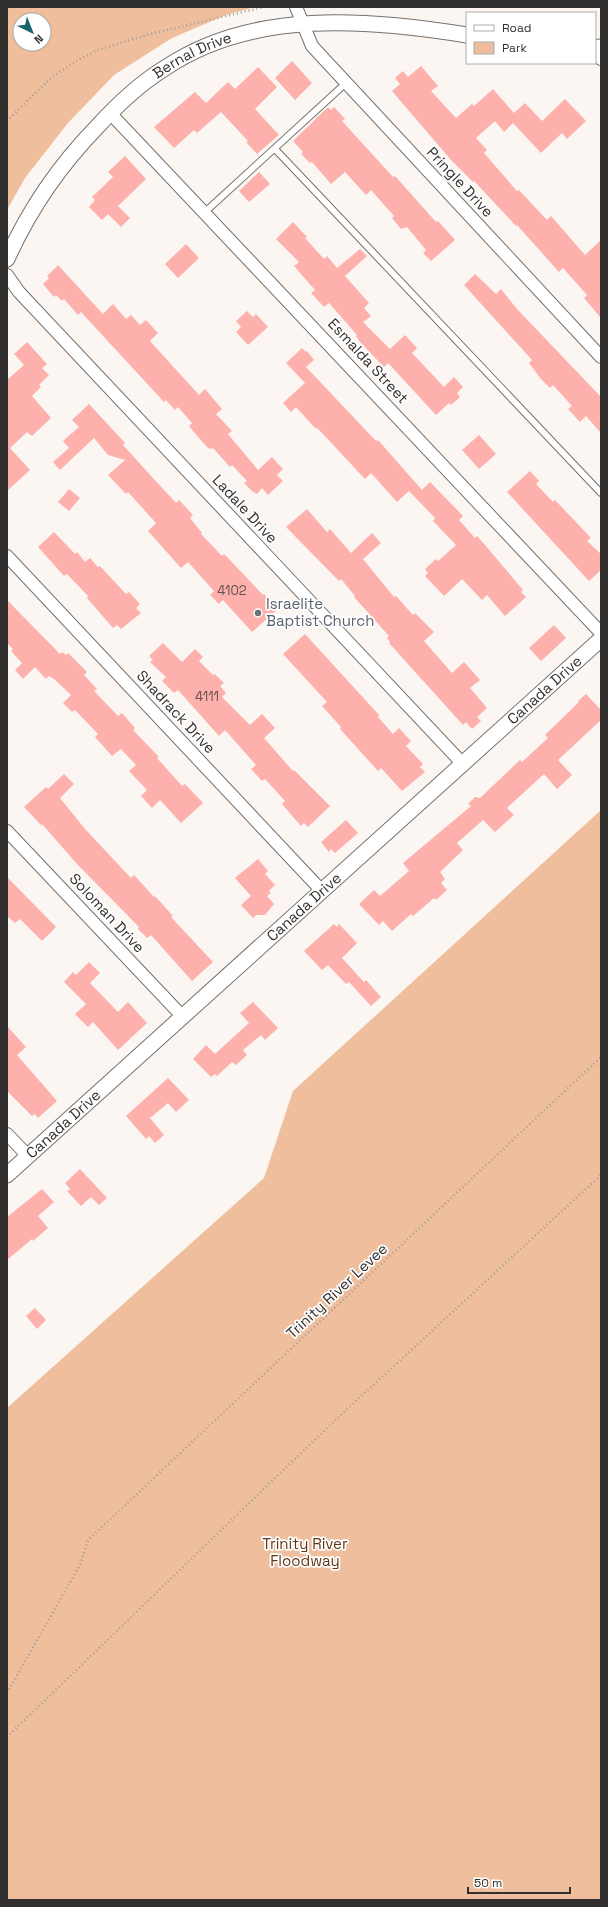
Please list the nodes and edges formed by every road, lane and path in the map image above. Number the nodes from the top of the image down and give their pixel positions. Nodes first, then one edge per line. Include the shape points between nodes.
1 (264, 7) edge
2 (296, 7) edge
3 (303, 24) junction
4 (466, 34) edge
5 (346, 83) junction
6 (110, 112) junction
7 (7, 121) edge
8 (275, 148) junction
9 (205, 212) junction
10 (7, 259) edge
11 (7, 275) edge
12 (601, 357) edge
13 (601, 493) edge
14 (7, 556) edge
15 (601, 633) edge
16 (601, 638) edge
17 (462, 763) junction
18 (7, 831) edge
19 (322, 891) junction
20 (183, 1017) junction
21 (601, 1057) edge
22 (7, 1134) edge
23 (28, 1156) junction
24 (7, 1175) edge
25 (601, 1175) edge
26 (7, 1693) edge
27 (7, 1737) edge

1 - 7 path via 150,34 98,50 52,77
2 - 3 street, Pringle Drive
3 - 4 street, Bernal Drive via 382,23
3 - 5 street, Pringle Drive via 312,46
3 - 6 street, Bernal Drive via 267,28 199,50 166,67 136,88
5 - 8 lane
5 - 12 street, Pringle Drive
6 - 9 street, Esmalda Street
6 - 10 street, Bernal Drive via 46,188 20,229
8 - 9 lane
8 - 13 lane
9 - 15 street, Esmalda Street
11 - 17 street, Ladale Drive via 30,303
14 - 19 street, Shadrack Drive
16 - 17 street, Canada Drive
17 - 19 street, Canada Drive
18 - 20 street, Soloman Drive
19 - 20 street, Canada Drive
20 - 23 street, Canada Drive
21 - 26 path, Trinity River Levee via 88,1540 81,1563
22 - 23 street
23 - 24 street, Canada Drive
25 - 27 path via 330,1425

